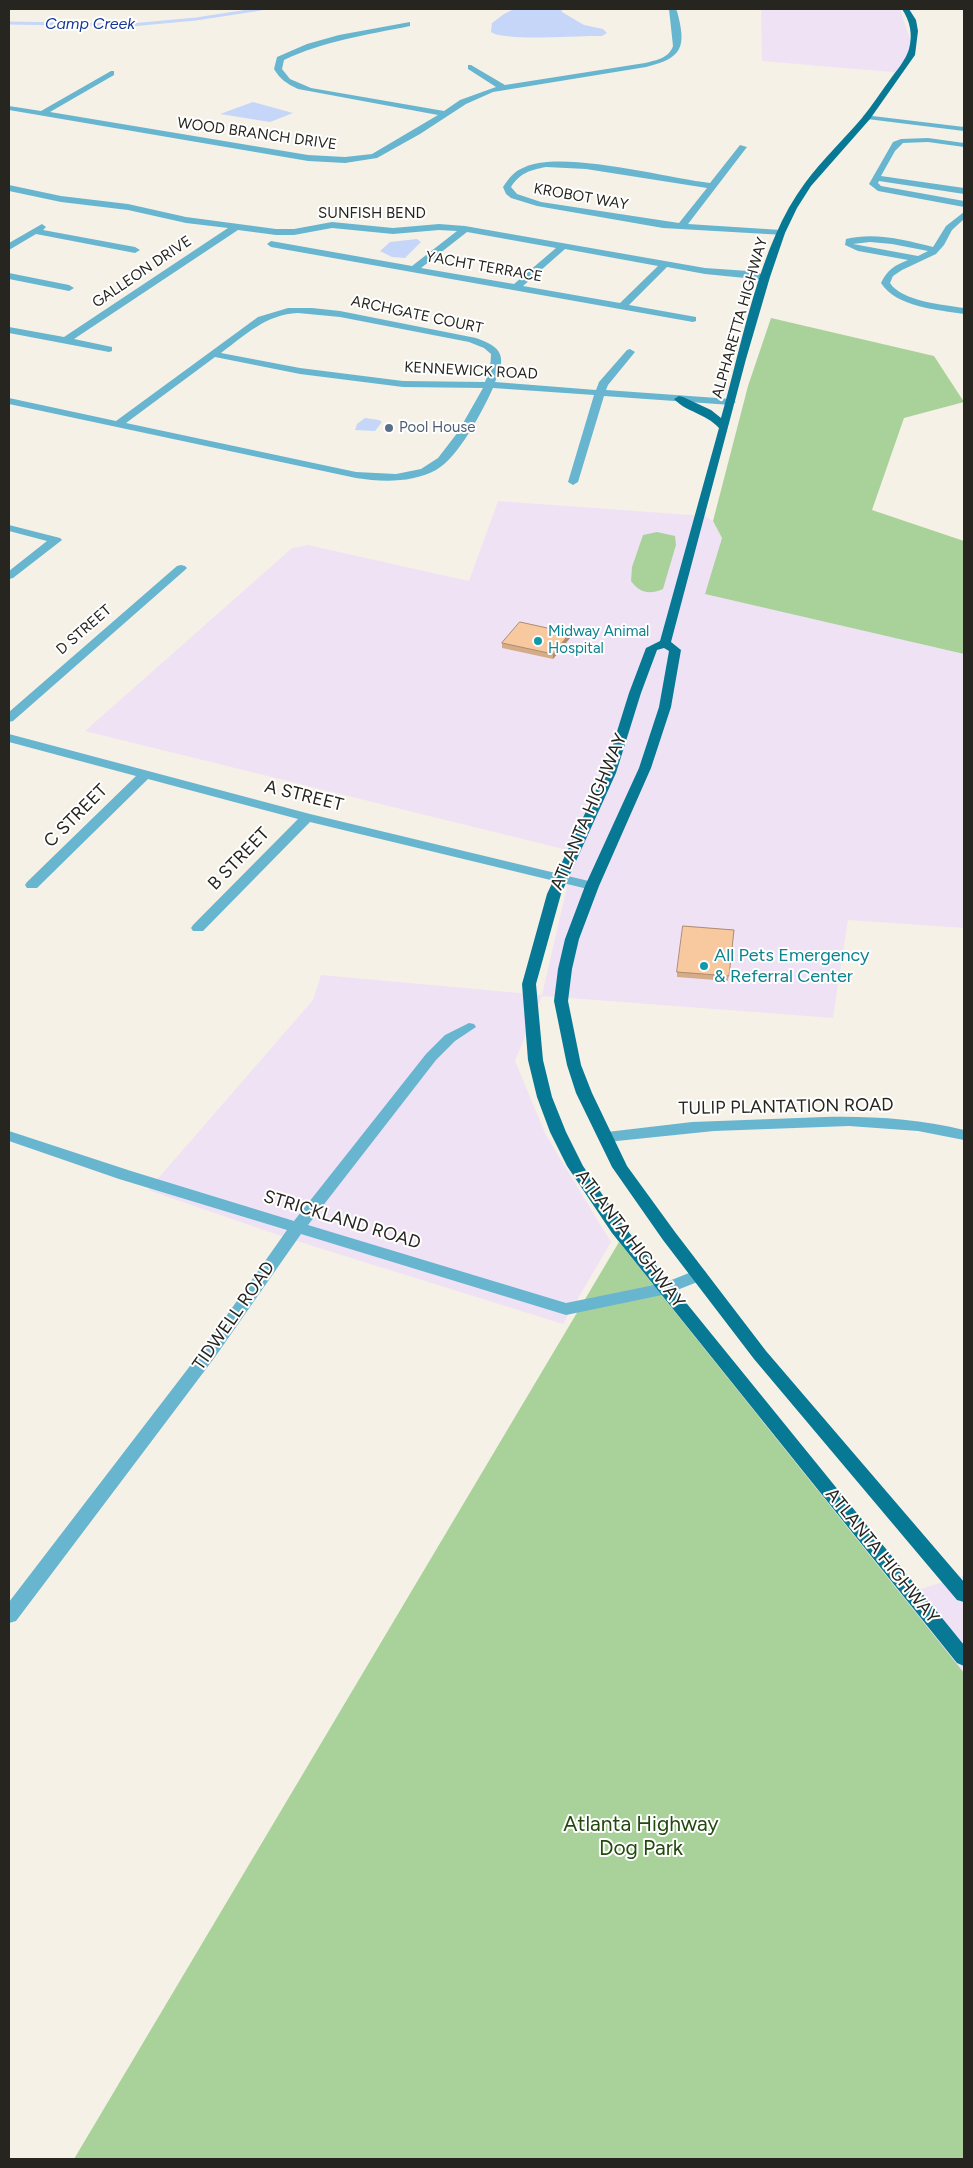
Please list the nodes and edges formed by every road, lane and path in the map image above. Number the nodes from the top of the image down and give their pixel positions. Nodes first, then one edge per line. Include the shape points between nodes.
1 (672, 9) edge
2 (906, 9) edge
3 (407, 24) dead end
4 (472, 67) dead end
5 (111, 73) dead end
6 (502, 87) junction
7 (9, 108) edge
8 (41, 114) junction
9 (446, 114) junction
10 (869, 114) junction
11 (964, 122) edge
12 (964, 129) edge
13 (964, 145) edge
14 (743, 147) dead end
15 (875, 178) junction
16 (712, 186) junction
17 (9, 188) edge
18 (964, 192) edge
19 (964, 204) edge
20 (964, 215) edge
21 (45, 225) dead end
22 (236, 227) junction
23 (681, 227) junction
24 (465, 229) junction
25 (34, 232) junction
26 (781, 233) junction
27 (271, 244) dead end
28 (564, 245) junction
29 (9, 247) edge
30 (136, 250) dead end
31 (935, 250) junction
32 (918, 259) junction
33 (666, 263) junction
34 (413, 270) junction
35 (9, 276) edge
36 (765, 277) junction
37 (69, 288) dead end
38 (515, 288) junction
39 (621, 307) junction
40 (964, 310) edge
41 (693, 319) dead end
42 (9, 330) edge
43 (65, 341) junction
44 (109, 349) dead end
45 (630, 352) dead end
46 (212, 354) junction
47 (489, 385) junction
48 (599, 394) junction
49 (679, 399) junction
50 (9, 401) edge
51 (731, 402) junction
52 (118, 424) junction
53 (724, 427) junction
54 (573, 482) dead end
55 (9, 528) edge
56 (181, 568) dead end
57 (9, 576) edge
58 (665, 643) junction
59 (9, 718) edge
60 (9, 738) edge
61 (145, 774) junction
62 (307, 816) junction
63 (561, 878) junction
64 (32, 885) dead end
65 (592, 886) junction
66 (198, 928) dead end
67 (469, 1027) dead end
68 (964, 1135) edge
69 (9, 1136) edge
70 (607, 1137) junction
71 (297, 1228) junction
72 (699, 1274) junction
73 (667, 1288) junction
74 (964, 1595) edge
75 (9, 1616) edge
76 (964, 1658) edge

1 - 6 street, WOOD BRANCH DRIVE via 678,46 666,59 646,65
2 - 10 main road, ALPHARETTA HIGHWAY via 915,30 911,55
3 - 9 street via 298,50 280,59 278,69 291,83 310,90
4 - 6 street
5 - 8 street
6 - 9 street, WOOD BRANCH DRIVE via 471,98
7 - 8 street, WOOD BRANCH DRIVE
8 - 9 street, WOOD BRANCH DRIVE via 337,160 374,156
10 - 11 street
10 - 12 street
10 - 26 main road, ALPHARETTA HIGHWAY via 808,185
13 - 15 street via 928,140 901,142 891,150
14 - 16 street
15 - 18 street
15 - 19 street via 873,184 878,188
16 - 23 street
16 - 23 street, KROBOT WAY via 558,164 525,170 512,178 507,187 514,196 532,203
17 - 22 street, SUNFISH BEND
20 - 31 street via 947,229 942,243
21 - 25 street
22 - 24 street, SUNFISH BEND via 282,232 332,225 397,231 439,227
22 - 43 street, GALLEON DRIVE
23 - 26 street, KROBOT WAY
24 - 28 street, SUNFISH BEND
24 - 34 street
25 - 29 street
25 - 30 street
26 - 36 main road, ALPHARETTA HIGHWAY
27 - 34 street, YACHT TERRACE
28 - 33 street, SUNFISH BEND
28 - 38 street
31 - 32 street
31 - 32 street via 875,240 849,241 849,245 858,248
32 - 40 street via 888,275 886,286 893,293 912,301
33 - 36 street, SUNFISH BEND
33 - 39 street
34 - 38 street, YACHT TERRACE
35 - 37 street
36 - 51 main road, ALPHARETTA HIGHWAY
38 - 39 street, YACHT TERRACE
39 - 41 street, YACHT TERRACE
42 - 43 street
43 - 44 street
45 - 48 street via 603,384
46 - 47 street, KENNEWICK ROAD via 300,371 403,384
46 - 47 street, ARCHGATE COURT via 261,319 278,313 296,310 331,313 484,344 497,358
46 - 52 street, ARCHGATE COURT
47 - 48 street, KENNEWICK ROAD
47 - 52 street, ARCHGATE COURT via 475,414 444,459 425,472 402,477 356,475
48 - 49 street, KENNEWICK ROAD
48 - 54 street
49 - 51 street, KENNEWICK ROAD
49 - 53 main road via 707,410
50 - 52 street, ARCHGATE COURT
51 - 53 main road, ALPHARETTA HIGHWAY
53 - 58 main road, ALPHARETTA HIGHWAY
55 - 57 street via 56,540
56 - 59 street, D STREET
58 - 63 main road, ATLANTA HIGHWAY via 652,648 613,766
58 - 65 main road, ATLANTA HIGHWAY via 675,650 661,720 645,768
60 - 61 street, A STREET
61 - 62 street, A STREET
61 - 64 street, C STREET
62 - 63 street, A STREET
62 - 66 street, B STREET
63 - 65 street, A STREET
63 - 73 main road, ATLANTA HIGHWAY via 530,978 531,1038 542,1092 577,1172 618,1229
65 - 70 main road, ATLANTA HIGHWAY via 572,939 561,1001 574,1065 584,1093
67 - 71 street, TIDWELL ROAD via 450,1038 431,1057
68 - 70 street, TULIP PLANTATION ROAD via 905,1123 860,1120 694,1126
69 - 71 street, STRICKLAND ROAD
70 - 72 main road, ATLANTA HIGHWAY via 620,1167
71 - 73 street, STRICKLAND ROAD via 566,1308
71 - 75 street, TIDWELL ROAD via 210,1353
72 - 73 street, STRICKLAND ROAD
72 - 74 main road, ATLANTA HIGHWAY via 760,1355
73 - 76 main road, ATLANTA HIGHWAY

